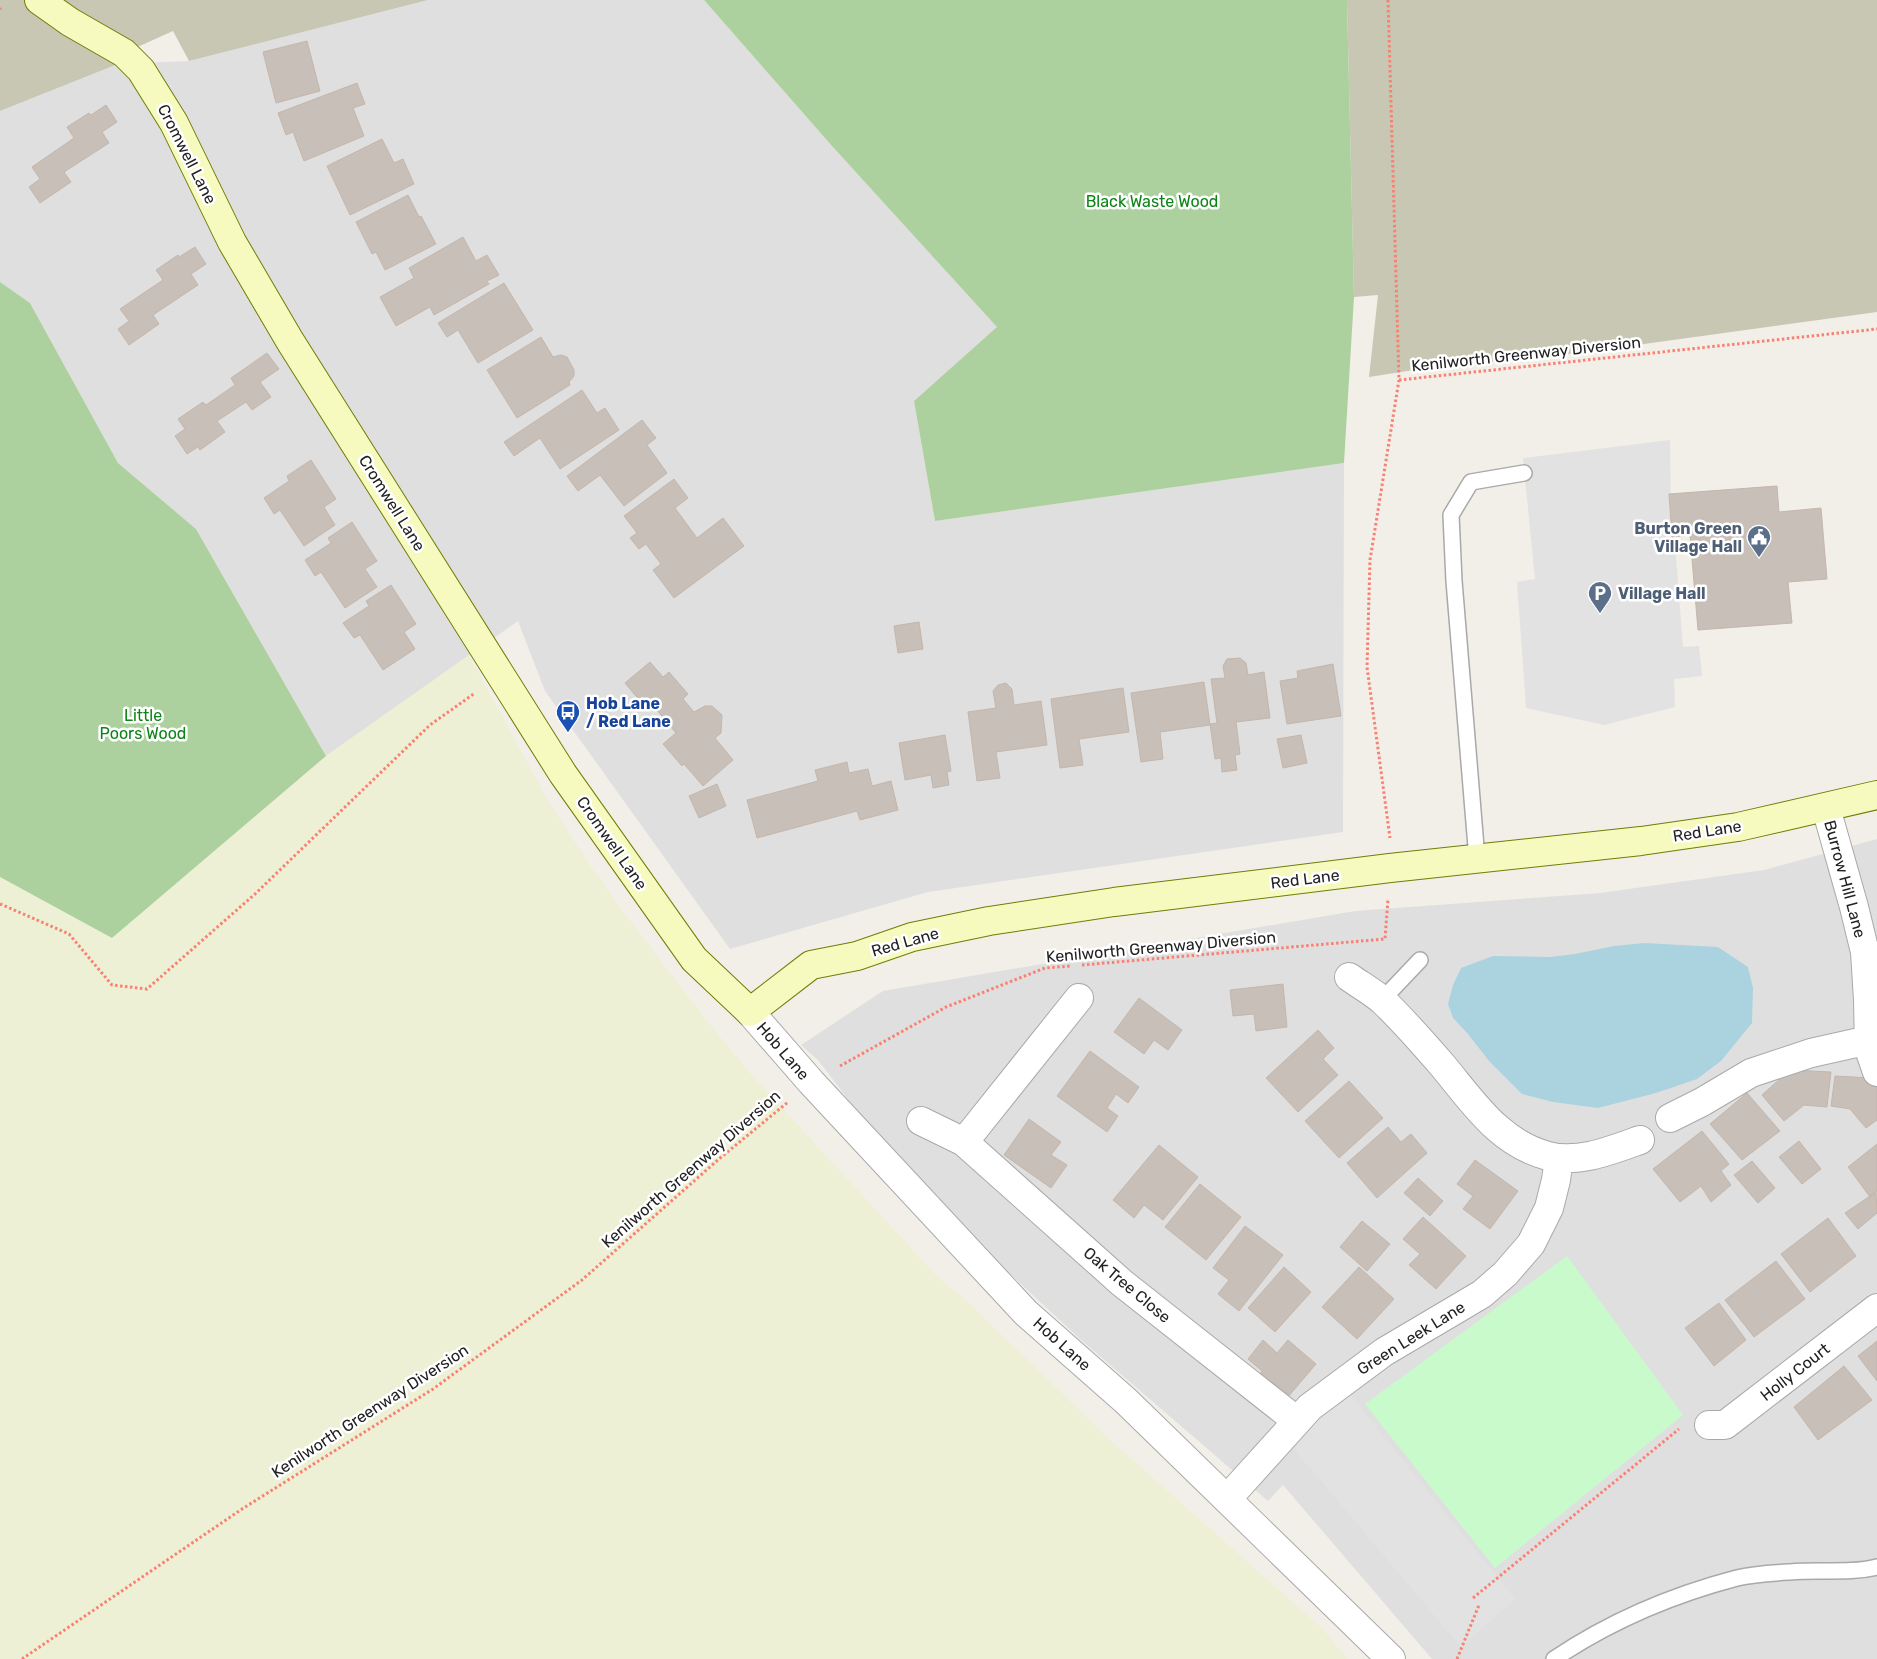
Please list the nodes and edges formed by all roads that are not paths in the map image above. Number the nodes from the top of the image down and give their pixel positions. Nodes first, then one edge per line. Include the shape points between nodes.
1 (39, 0) edge
2 (1524, 473) dead end
3 (1877, 795) edge
4 (1826, 808) junction
5 (1477, 859) junction
6 (1420, 960) dead end
7 (1349, 977) dead end
8 (1078, 998) dead end
9 (1382, 1000) junction
10 (750, 1012) junction
11 (1869, 1040) junction
12 (1877, 1072) edge
13 (1670, 1118) dead end
14 (921, 1121) dead end
15 (1640, 1140) dead end
16 (964, 1142) junction
17 (1559, 1158) junction
18 (1877, 1308) edge
19 (1297, 1421) junction
20 (1710, 1425) road end
21 (1227, 1499) junction
22 (1877, 1568) edge
23 (1392, 1659) edge
24 (1554, 1659) edge

1 - 10 street, Cromwell Lane via 124,53 141,70 174,123 232,242 290,341 563,774 694,959
2 - 5 lane via 1471,482 1451,515
3 - 4 street, Red Lane
4 - 5 street, Red Lane via 1738,827
4 - 11 street, Burrow Hill Lane via 1865,952
5 - 10 street, Red Lane via 1114,902 989,921 912,937 857,956 811,965
6 - 9 lane
7 - 9 street
8 - 16 street
9 - 17 street via 1496,1128 1521,1145
10 - 21 street, Hob Lane via 1026,1313 1126,1401
11 - 12 street, Burrow Hill Lane
11 - 13 street via 1811,1053 1751,1073
14 - 16 street, Oak Tree Close
15 - 17 street via 1607,1152
16 - 19 street, Oak Tree Close via 1122,1283
17 - 19 street, Green Leek Lane via 1549,1208 1531,1244 1505,1274 1482,1294 1384,1352 1310,1407
18 - 20 street, Holly Court via 1725,1425
19 - 21 street, Green Leek Lane
21 - 23 street, Hob Lane
22 - 24 lane via 1738,1578 1658,1603 1584,1638

